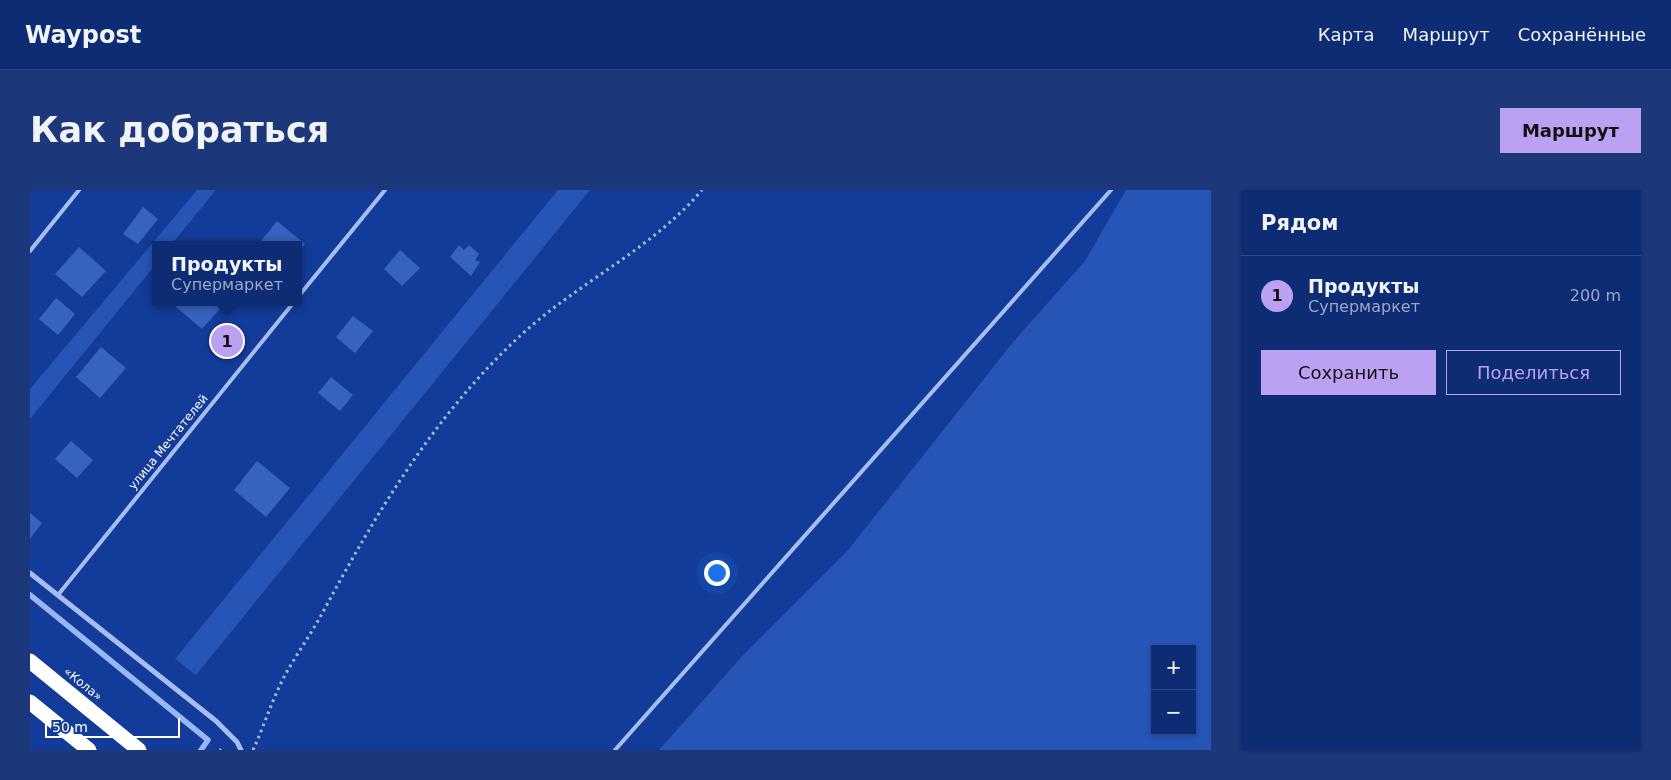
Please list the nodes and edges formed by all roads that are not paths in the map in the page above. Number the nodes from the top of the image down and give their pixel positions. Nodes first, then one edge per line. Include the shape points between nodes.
1 (79, 190) edge
2 (385, 190) edge
3 (1111, 190) edge
4 (30, 251) edge
5 (302, 292) edge
6 (291, 306) edge
7 (30, 573) edge
8 (58, 594) junction
9 (30, 661) edge
10 (30, 702) edge
11 (89, 750) edge
12 (139, 750) edge
13 (241, 750) edge
14 (615, 750) edge

1 - 4 lane
2 - 5 lane
3 - 14 lane
6 - 8 lane, улица Мечтателей
7 - 8 street
8 - 13 street via 216,721
9 - 12 highway, «Кола»
10 - 11 highway

